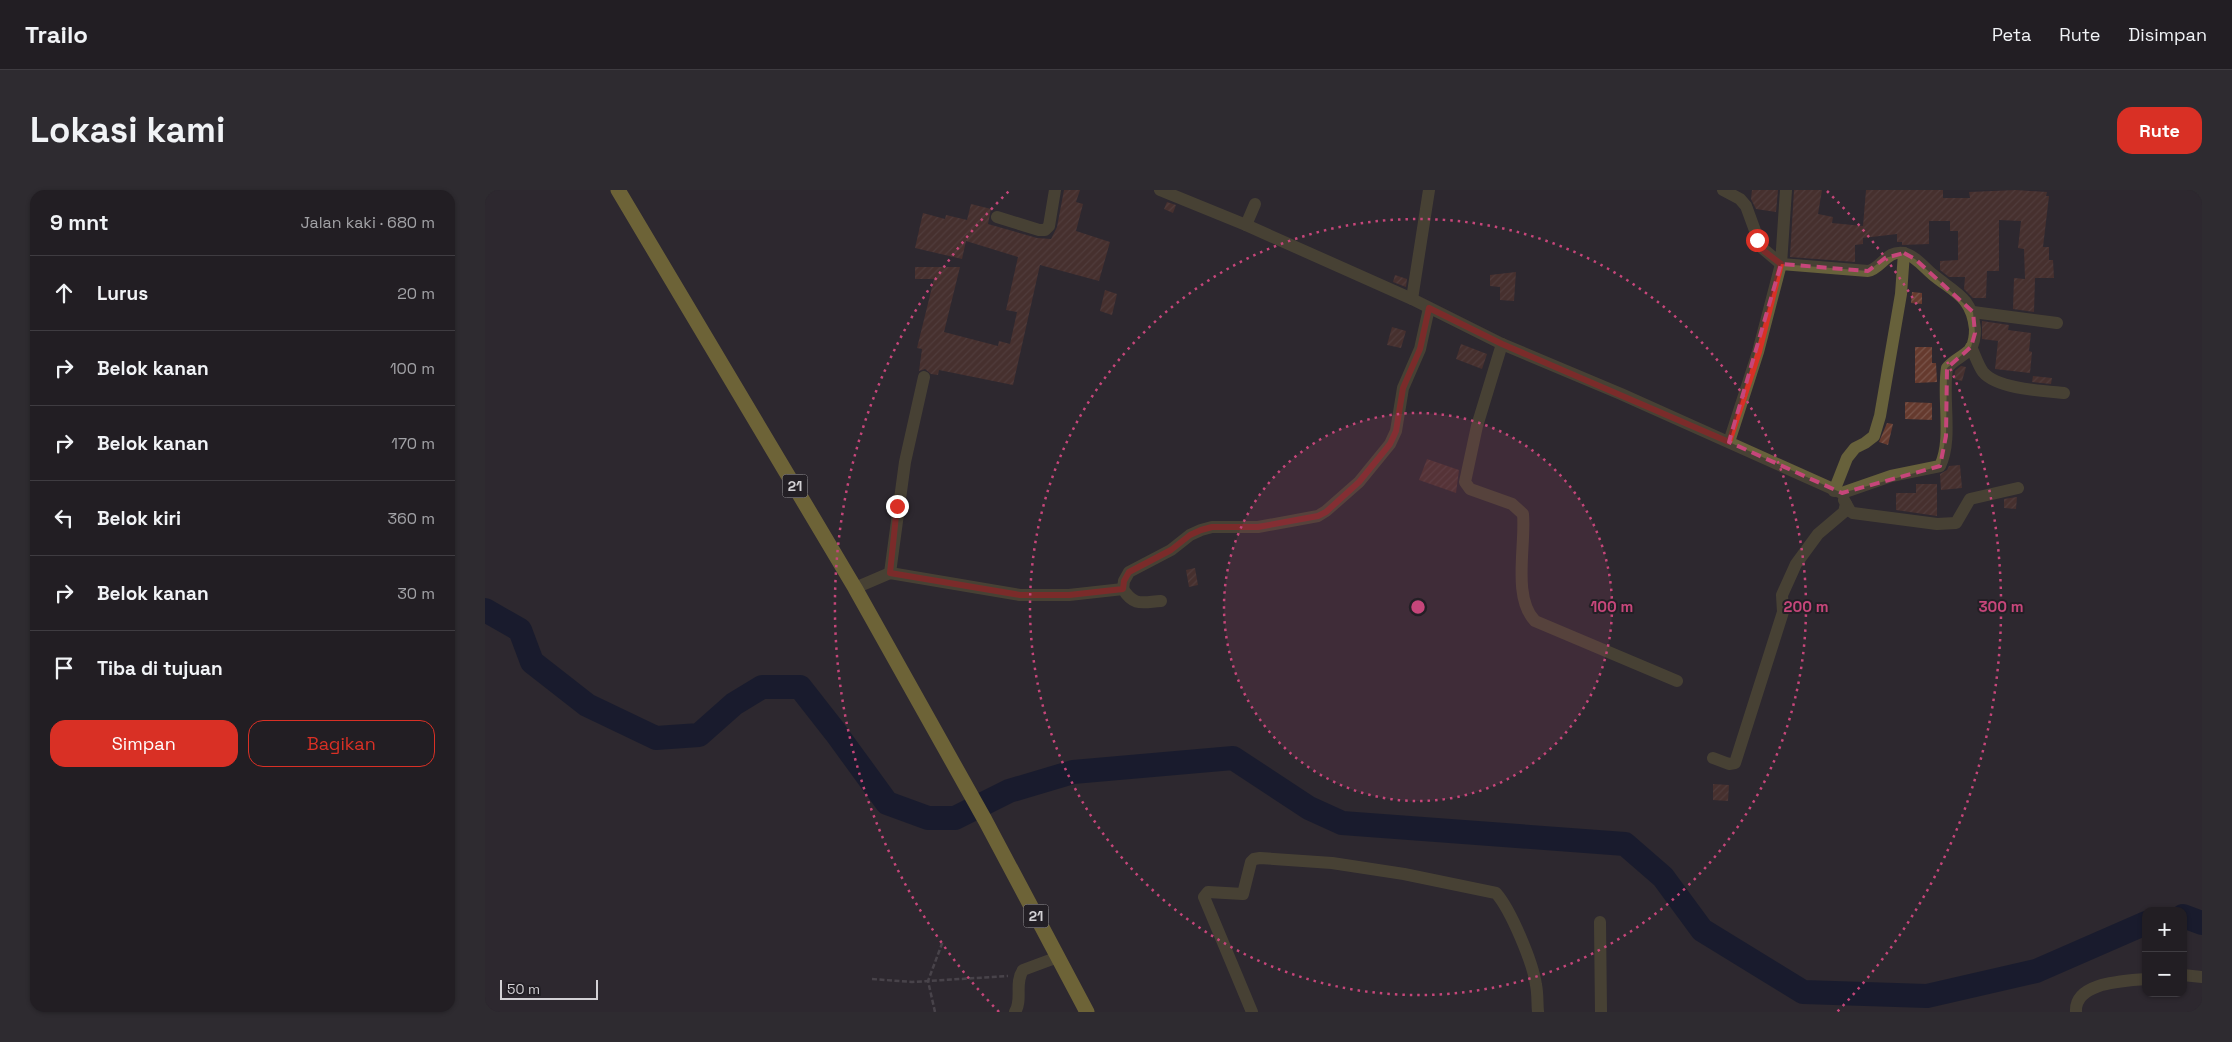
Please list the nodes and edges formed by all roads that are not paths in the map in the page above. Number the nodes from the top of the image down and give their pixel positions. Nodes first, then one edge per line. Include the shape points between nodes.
1 (618, 190) edge
2 (1055, 190) edge
3 (1160, 190) edge
4 (1429, 190) edge
5 (1723, 190) edge
6 (1786, 190) edge
7 (1255, 204) dead end
8 (997, 216) dead end
9 (1246, 225) junction
10 (1904, 253) junction
11 (1781, 264) junction
12 (1412, 299) junction
13 (1429, 308) junction
14 (1973, 312) junction
15 (2057, 323) dead end
16 (1502, 344) junction
17 (1971, 347) junction
18 (924, 377) dead end
19 (2064, 394) dead end
20 (1729, 442) junction
21 (2017, 488) dead end
22 (1841, 496) junction
23 (890, 573) junction
24 (855, 588) junction
25 (1123, 589) junction
26 (1161, 601) dead end
27 (1677, 682) dead end
28 (1713, 758) dead end
29 (1600, 922) dead end
30 (1058, 957) junction
31 (2187, 975) edge
32 (2202, 977) edge
33 (2142, 980) edge
34 (1015, 1012) edge
35 (1087, 1012) edge
36 (1252, 1012) edge
37 (1538, 1012) edge
38 (1601, 1012) edge
39 (2076, 1012) edge

1 - 24 highway, 21
2 - 8 street via 1049,226 1045,230
3 - 9 street
4 - 12 street
5 - 11 street via 1746,206 1761,247
6 - 11 street
7 - 9 street
9 - 12 street
10 - 11 street via 1892,254 1868,271
10 - 14 street via 1962,297
10 - 22 street via 1901,294 1880,416 1874,436 1855,448 1847,458
11 - 20 street via 1759,352
12 - 13 street
13 - 16 street
13 - 25 street via 1420,349 1401,396 1396,431 1390,444 1359,482 1318,516 1258,527 1201,530 1129,572
14 - 15 street
14 - 17 street via 1975,334
16 - 20 street
16 - 27 street via 1477,426 1465,482 1470,489 1512,504 1523,514 1523,596 1529,615 1535,621
17 - 19 street via 1983,371 1992,380
17 - 22 street via 1947,368 1946,436 1940,466 1891,476
18 - 23 street via 905,462
20 - 22 street
21 - 22 street via 1970,499 1957,523 1937,524 1853,512
22 - 28 street via 1841,515 1812,541 1782,595 1783,612 1735,762 1729,764
23 - 24 street
23 - 25 street via 1020,595 1069,595
24 - 30 highway, 21
25 - 26 street via 1135,602
29 - 38 street
30 - 34 street via 1023,970 1019,975 1019,1000
30 - 35 highway, 21
31 - 32 street
33 - 39 street via 2092,988 2077,1001
36 - 37 street via 1204,897 1208,892 1243,894 1251,862 1260,858 1332,863 1497,893 1528,958 1536,984

